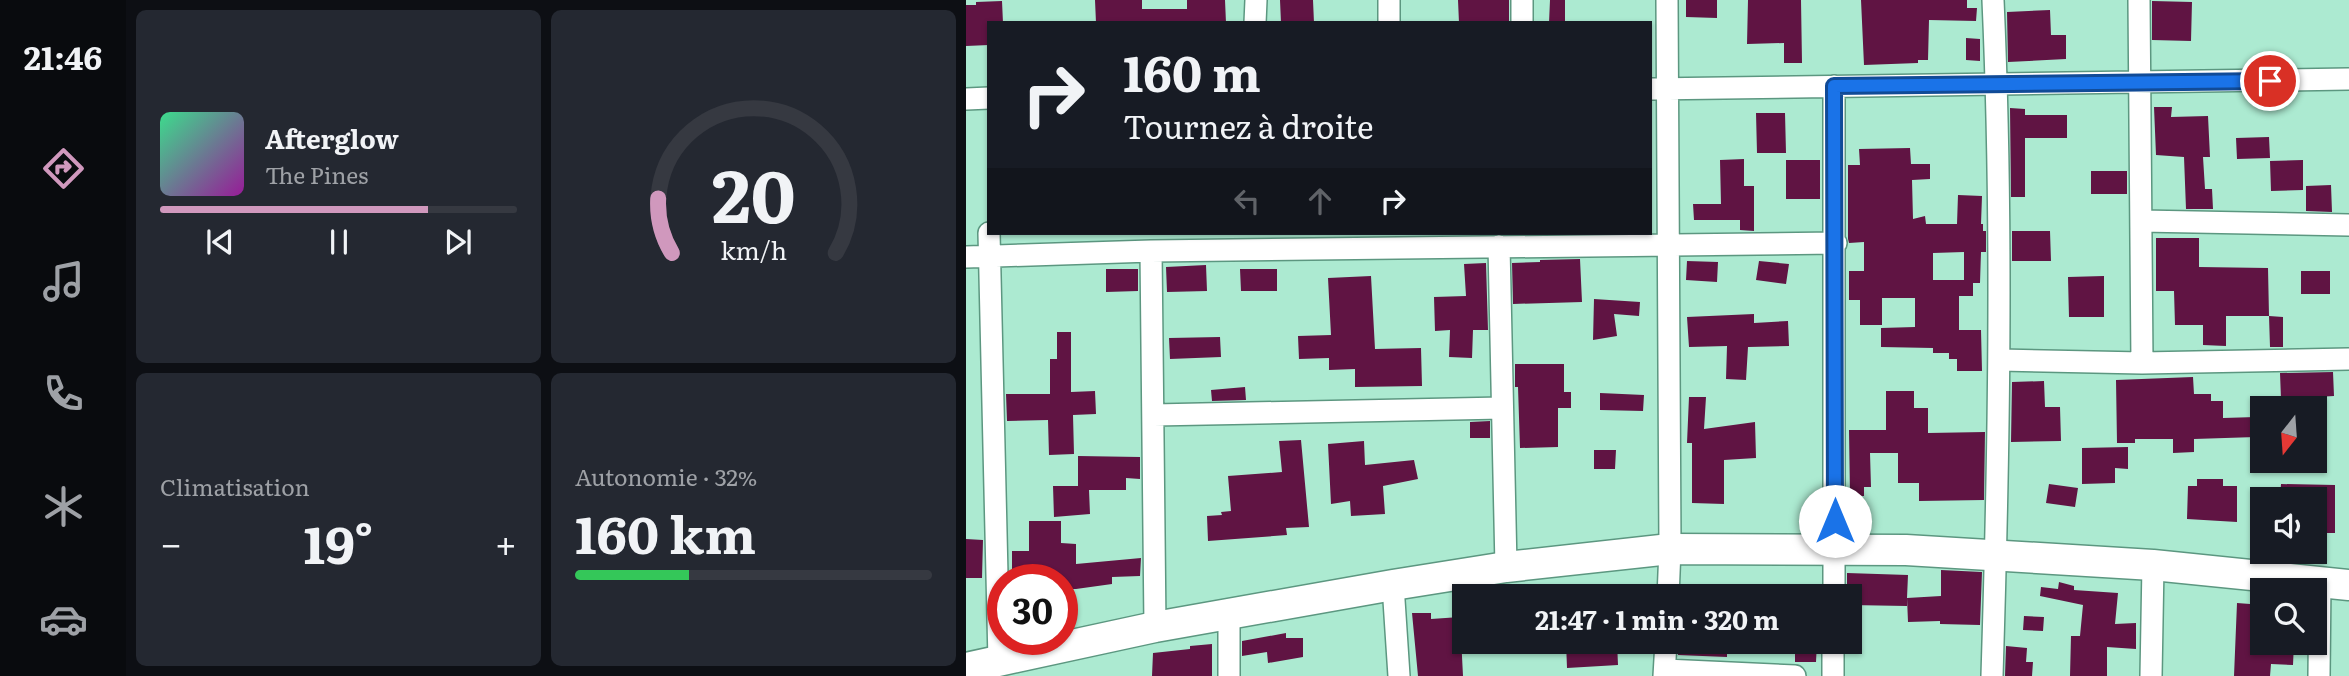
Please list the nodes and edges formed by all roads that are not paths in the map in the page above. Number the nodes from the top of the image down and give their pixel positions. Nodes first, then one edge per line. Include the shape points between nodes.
1 (1256, 0) edge
2 (1389, 0) edge
3 (1522, 0) edge
4 (1667, 0) edge
5 (1993, 0) edge
6 (2139, 0) edge
7 (1255, 21) edge
8 (1389, 21) edge
9 (1522, 21) edge
10 (2349, 79) edge
11 (1997, 83) junction
12 (2139, 83) junction
13 (1834, 86) junction
14 (1659, 89) edge
15 (987, 98) edge
16 (966, 99) edge
17 (2349, 215) edge
18 (2141, 221) junction
19 (2349, 225) edge
20 (989, 235) edge
21 (2349, 237) edge
22 (1263, 241) edge
23 (1836, 243) junction
24 (1670, 245) junction
25 (1499, 246) junction
26 (1151, 251) junction
27 (989, 256) junction
28 (966, 257) edge
29 (2349, 359) edge
30 (2000, 360) junction
31 (2142, 363) junction
32 (1502, 408) junction
33 (1154, 415) junction
34 (1670, 549) junction
35 (1835, 549) junction
36 (1996, 555) junction
37 (2153, 565) junction
38 (1506, 567) junction
39 (2289, 578) edge
40 (2327, 582) edge
41 (1669, 584) edge
42 (1834, 584) edge
43 (2349, 584) edge
44 (1393, 585) junction
45 (1229, 613) junction
46 (1155, 627) junction
47 (1666, 654) edge
48 (1833, 654) edge
49 (2319, 655) edge
50 (999, 661) junction
51 (966, 668) edge
52 (1665, 673) edge
53 (1229, 676) edge
54 (1399, 676) edge
55 (1795, 676) edge
56 (1833, 676) edge
57 (1992, 676) edge
58 (2151, 676) edge
59 (2319, 676) edge

1 - 7 street
2 - 8 street
3 - 9 street
4 - 14 street
5 - 11 street
6 - 12 street
10 - 12 street
11 - 12 street
11 - 13 street
11 - 30 street
12 - 18 street
13 - 14 street
13 - 23 street
14 - 24 street
15 - 16 street
17 - 19 street
18 - 19 street
18 - 31 street
19 - 21 street
20 - 27 street
22 - 25 street
22 - 26 street
23 - 24 street
23 - 35 street
24 - 25 street
24 - 34 street
25 - 32 street
26 - 27 street
26 - 33 street
27 - 28 street
27 - 50 street
29 - 31 street
30 - 31 street
30 - 36 street
32 - 33 street
32 - 38 street
33 - 46 street
34 - 35 street
34 - 38 street
34 - 41 street
35 - 36 street
35 - 42 street
36 - 37 street
36 - 57 street
37 - 39 street
37 - 58 street
38 - 44 street
40 - 43 street
44 - 45 street
44 - 54 street
45 - 46 street
45 - 53 street
46 - 50 street
47 - 52 street
48 - 56 street
49 - 59 street
50 - 51 street
52 - 55 street

